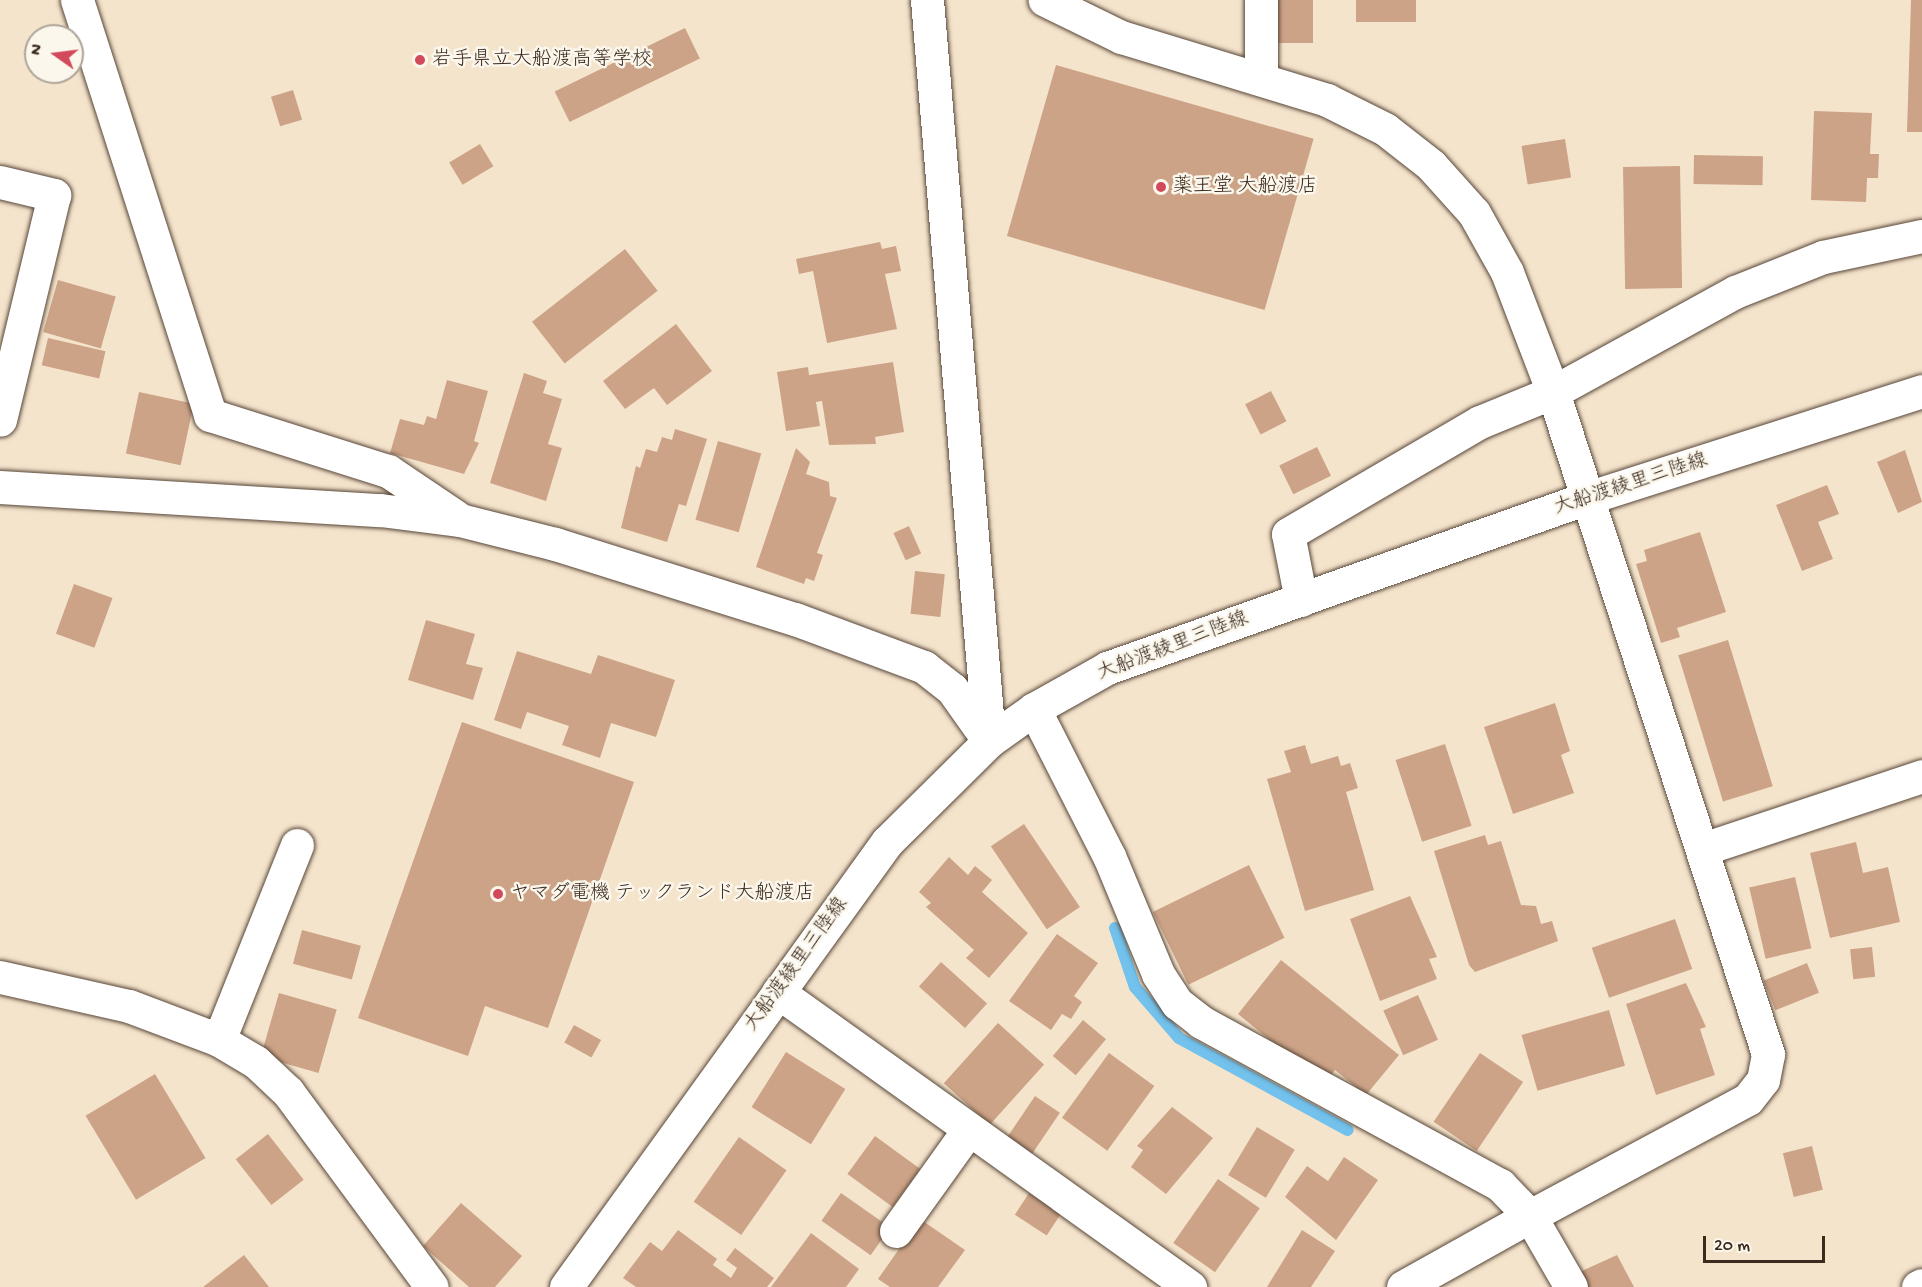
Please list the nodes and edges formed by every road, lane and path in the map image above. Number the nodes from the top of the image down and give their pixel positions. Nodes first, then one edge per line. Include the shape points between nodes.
1 (77, 0) edge
2 (927, 0) edge
3 (1045, 0) edge
4 (1261, 0) edge
5 (1262, 79) junction
6 (0, 182) edge
7 (1922, 236) edge
8 (1922, 391) edge
9 (1553, 392) junction
10 (0, 420) edge
11 (0, 487) edge
12 (1584, 499) junction
13 (460, 520) junction
14 (1301, 600) junction
15 (1034, 710) junction
16 (989, 741) junction
17 (1922, 776) edge
18 (297, 845) dead end
19 (1703, 849) junction
20 (0, 976) edge
21 (778, 992) junction
22 (219, 1040) junction
23 (969, 1129) junction
24 (1530, 1216) junction
25 (896, 1231) dead end
26 (578, 1283) edge
27 (432, 1287) edge
28 (1190, 1287) edge
29 (1403, 1287) edge
30 (1571, 1287) edge

1 - 13 street via 210,415 388,471
2 - 16 street
3 - 5 street via 1121,37
4 - 5 street
5 - 9 street via 1327,100 1385,129 1431,165 1474,213 1507,272
6 - 10 street via 54,195
7 - 9 street via 1822,257 1735,292
8 - 12 street, 大船渡綾里三陸線
9 - 12 street
9 - 14 street via 1480,422 1288,534
11 - 13 street
12 - 14 street, 大船渡綾里三陸線
12 - 19 street
13 - 16 street via 555,544 874,645 924,668 952,689
14 - 15 street, 大船渡綾里三陸線 via 1107,668
15 - 16 street, 大船渡綾里三陸線
15 - 24 street via 1109,856 1158,974 1177,1003 1201,1022 1500,1185
16 - 21 street, 大船渡綾里三陸線 via 887,842
17 - 19 street
18 - 22 street
19 - 24 street via 1768,1054 1763,1080 1748,1099
20 - 22 street via 129,1006
21 - 23 street
21 - 26 street, 大船渡綾里三陸線
22 - 27 street via 256,1062 288,1092
23 - 25 street
23 - 28 street
24 - 29 street
24 - 30 street

